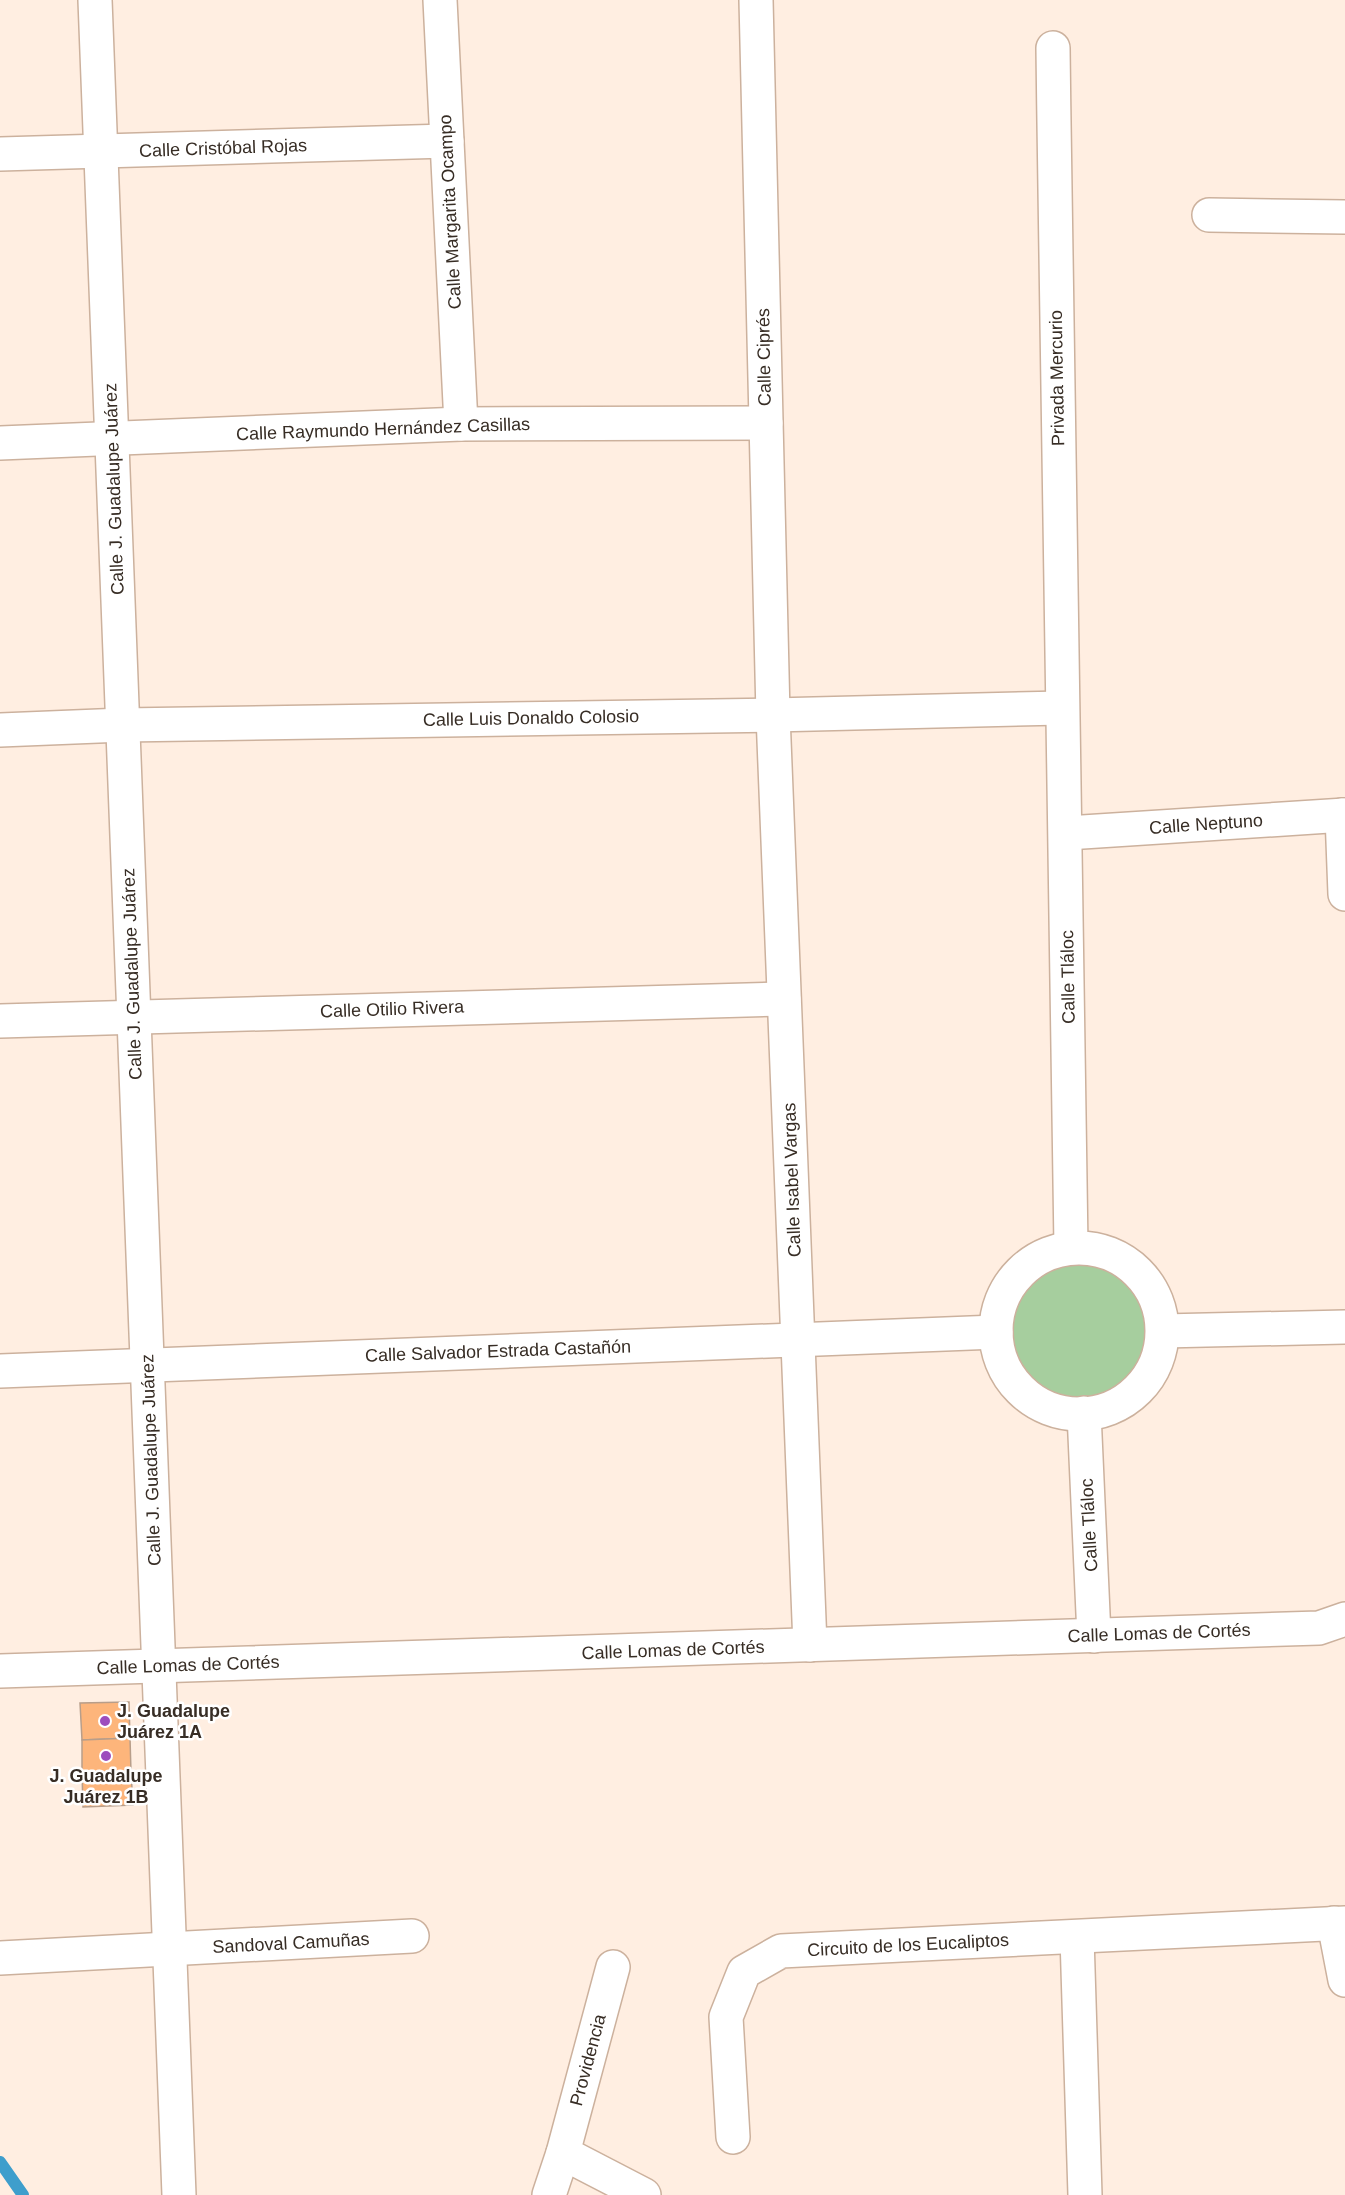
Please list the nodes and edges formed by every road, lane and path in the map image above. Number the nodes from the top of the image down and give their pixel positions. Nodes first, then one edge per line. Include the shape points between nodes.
1 (95, 0) edge
2 (440, 0) edge
3 (756, 0) edge
4 (1053, 48) dead end
5 (447, 141) junction
6 (101, 151) junction
7 (0, 154) edge
8 (1209, 215) dead end
9 (1345, 217) edge
10 (766, 423) junction
11 (461, 424) junction
12 (112, 439) junction
13 (0, 443) edge
14 (1062, 708) junction
15 (773, 715) junction
16 (123, 725) junction
17 (0, 730) edge
18 (1344, 815) edge
19 (1067, 833) junction
20 (1345, 894) edge
21 (784, 999) junction
22 (134, 1016) junction
23 (0, 1021) edge
24 (1071, 1248) junction
25 (1345, 1327) edge
26 (1163, 1331) junction
27 (996, 1332) junction
28 (798, 1339) junction
29 (147, 1365) junction
30 (0, 1371) edge
31 (1084, 1413) junction
32 (1345, 1618) edge
33 (1094, 1636) junction
34 (810, 1645) junction
35 (159, 1666) junction
36 (0, 1671) edge
37 (1340, 1923) edge
38 (412, 1936) dead end
39 (1077, 1937) junction
40 (170, 1949) junction
41 (0, 1958) edge
42 (613, 1967) dead end
43 (1345, 1980) edge
44 (733, 2137) dead end
45 (563, 2152) junction
46 (179, 2195) edge
47 (549, 2195) edge
48 (644, 2195) edge
49 (1085, 2195) edge

1 - 6 street, Calle J. Guadalupe Juárez
2 - 5 street, Calle Margarita Ocampo
3 - 10 street, Calle Ciprés
4 - 14 street, Privada Mercurio
5 - 6 street, Calle Cristóbal Rojas
5 - 11 street, Calle Margarita Ocampo
6 - 7 street, Calle Cristóbal Rojas
6 - 12 street, Calle J. Guadalupe Juárez
8 - 9 street
10 - 11 street, Calle Raymundo Hernández Casillas
10 - 15 street, Calle Ciprés
11 - 12 street, Calle Raymundo Hernández Casillas
12 - 13 street, Calle Raymundo Hernández Casillas
12 - 16 street, Calle J. Guadalupe Juárez
14 - 15 street, Calle Luis Donaldo Colosio
14 - 19 street, Calle Tláloc
15 - 16 street, Calle Luis Donaldo Colosio
15 - 21 street, Calle Isabel Vargas
16 - 17 street, Calle Luis Donaldo Colosio
16 - 22 street, Calle J. Guadalupe Juárez
18 - 19 street, Calle Neptuno
18 - 20 street
19 - 24 street, Calle Tláloc
21 - 22 street, Calle Otilio Rivera
21 - 28 street, Calle Isabel Vargas
22 - 23 street, Calle Otilio Rivera
22 - 29 street, Calle J. Guadalupe Juárez
24 - 26 street via 1098,1250 1124,1261 1145,1279 1158,1304
24 - 27 street via 1044,1255 1021,1270 1004,1292
25 - 26 street
26 - 31 street via 1158,1359 1145,1383 1124,1401 1099,1412
27 - 28 street, Calle Salvador Estrada Castañón
27 - 31 street via 1005,1371 1022,1393 1045,1408 1072,1415
28 - 29 street, Calle Salvador Estrada Castañón
28 - 34 street, Calle Isabel Vargas
29 - 30 street, Calle Salvador Estrada Castañón
29 - 35 street, Calle J. Guadalupe Juárez
31 - 33 street, Calle Tláloc
32 - 33 street, Calle Lomas de Cortés via 1319,1628
33 - 34 street, Calle Lomas de Cortés
34 - 35 street, Calle Lomas de Cortés
35 - 36 street, Calle Lomas de Cortés
35 - 40 street, Calle J. Guadalupe Juárez
37 - 39 street, Circuito de los Eucaliptos
37 - 43 street
38 - 40 street, Sandoval Camuñas
39 - 44 street, Circuito de los Eucaliptos via 781,1951 744,1972 726,2017
39 - 49 street
40 - 41 street, Sandoval Camuñas
40 - 46 street, Calle J. Guadalupe Juárez
42 - 45 street, Providencia
45 - 47 street, Providencia
45 - 48 street

